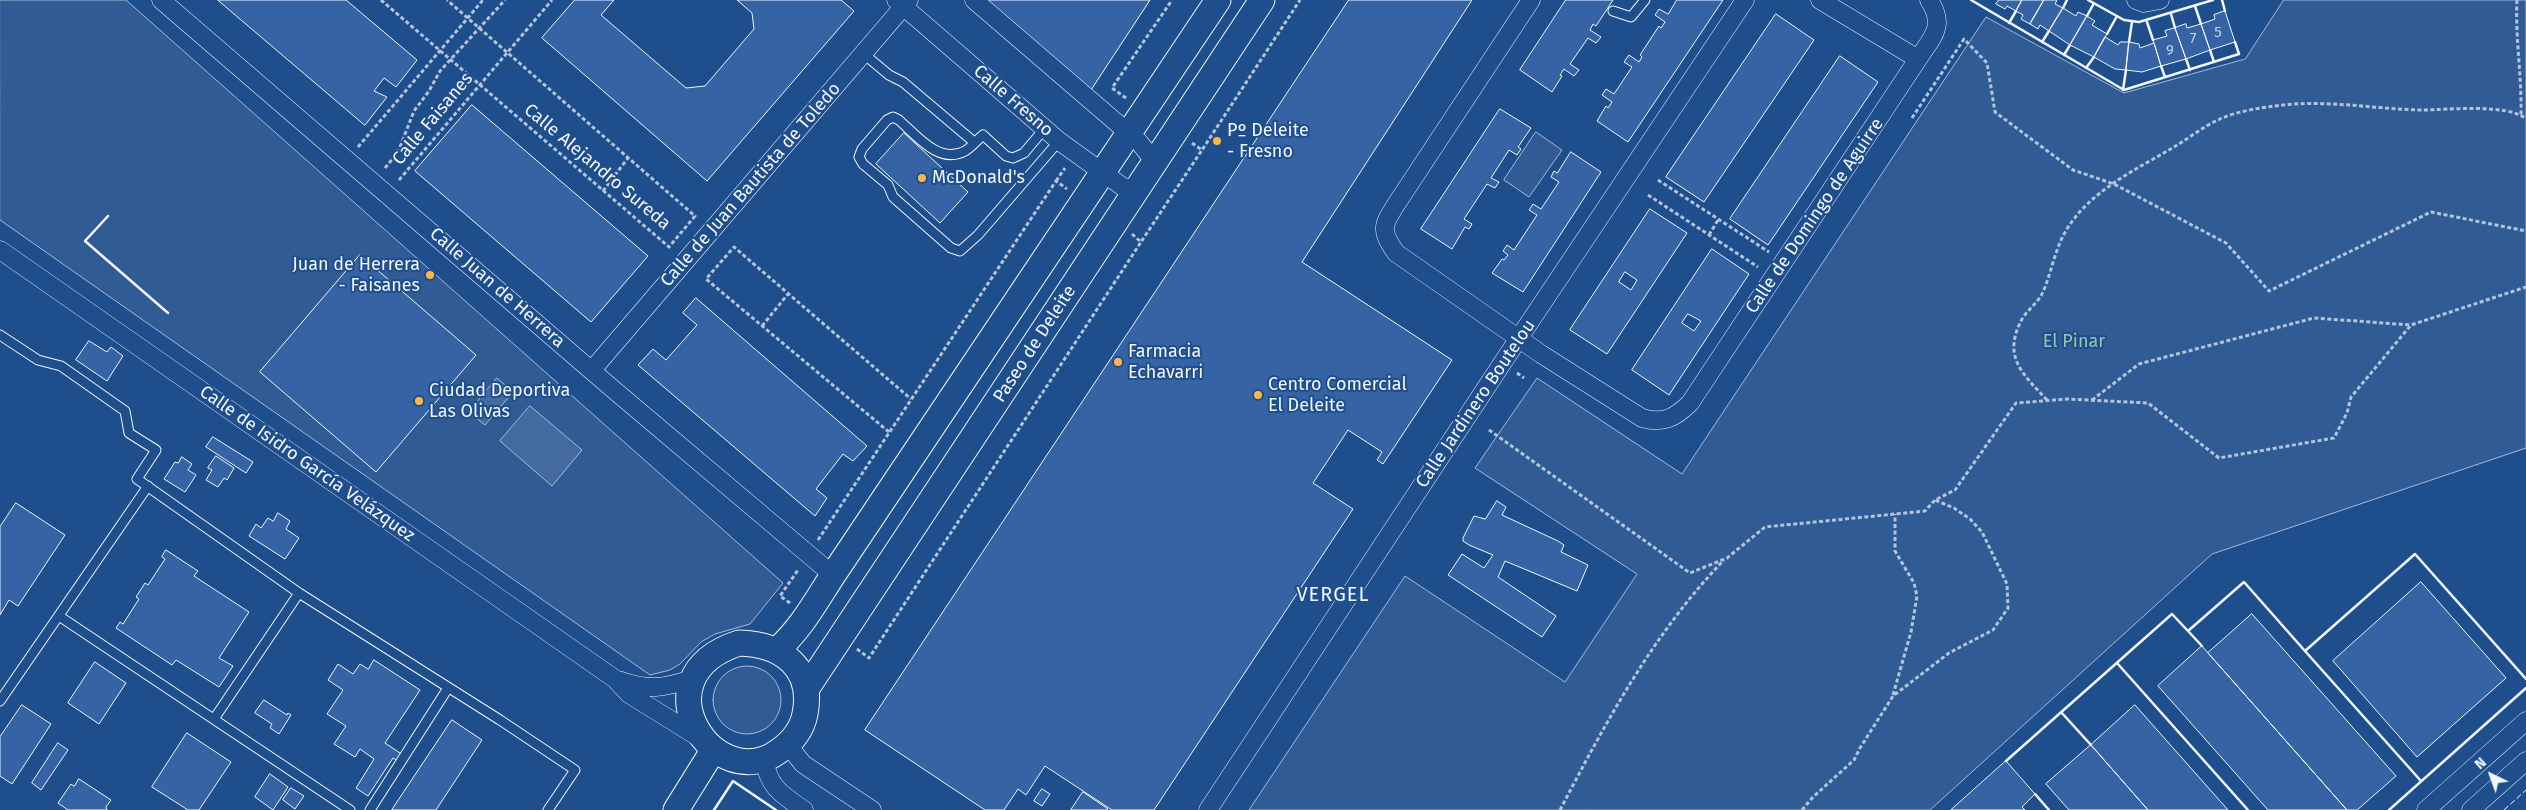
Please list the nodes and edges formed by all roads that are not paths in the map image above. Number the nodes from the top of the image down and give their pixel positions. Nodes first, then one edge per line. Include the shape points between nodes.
1 (974, 0) edge
2 (1218, 0) edge
3 (1262, 0) edge
4 (1531, 0) edge
5 (1645, 0) edge
6 (1745, 0) edge
7 (1820, 0) edge
8 (1928, 0) edge
9 (2136, 0) edge
10 (2160, 0) edge
11 (167, 2) edge
12 (903, 2) edge
13 (1613, 11) dead end
14 (864, 54) junction
15 (1918, 59) junction
16 (1045, 128) junction
17 (1129, 135) junction
18 (1059, 140) junction
19 (974, 142) junction
20 (1154, 161) junction
21 (1103, 174) junction
22 (1137, 190) junction
23 (0, 250) edge
24 (0, 335) edge
25 (1519, 338) junction
26 (592, 370) junction
27 (148, 486) junction
28 (833, 574) junction
29 (300, 593) junction
30 (59, 616) junction
31 (777, 650) junction
32 (692, 678) junction
33 (615, 679) junction
34 (448, 688) junction
35 (807, 688) junction
36 (0, 701) edge
37 (214, 719) junction
38 (2526, 720) edge
39 (788, 744) junction
40 (709, 745) junction
41 (764, 758) junction
42 (2526, 761) edge
43 (350, 810) edge
44 (370, 810) edge
45 (548, 810) edge
46 (676, 810) edge
47 (804, 810) edge
48 (872, 810) edge
49 (1208, 810) edge
50 (2426, 810) edge
51 (2470, 810) edge

1 - 17 street
2 - 17 main road
3 - 20 main road, Paseo de Deleite
4 - 25 street via 1386,220 1384,236 1396,253
5 - 13 lane via 1631,17
6 - 25 street, Calle Jardinero Boutelou
7 - 15 street
8 - 15 street, Calle de Domingo de Aguirre via 1937,12 1938,28
9 - 10 street via 2144,3
11 - 26 street, Calle Juan de Herrera
12 - 14 street, Calle de Juan Bautista de Toledo
12 - 16 street, Calle Fresno
14 - 19 lane
14 - 26 street, Calle de Juan Bautista de Toledo
15 - 25 street, Calle de Domingo de Aguirre via 1690,403 1678,416 1654,422 1642,418
16 - 18 street, Calle Fresno
16 - 19 lane via 1024,153 1013,158 1006,156 982,135
17 - 20 street via 1148,151
17 - 21 main road
18 - 19 lane via 978,235 960,251 950,248 893,197 888,185 859,157 862,148 887,120 893,118 938,153 959,153
18 - 21 street, Calle Fresno
20 - 22 main road, Paseo de Deleite
21 - 22 street, Calle Fresno via 1123,187
21 - 28 main road
22 - 35 main road, Paseo de Deleite
23 - 33 street, Calle de Isidro García Velázquez
24 - 27 lane via 38,360 61,366 125,411 129,433 156,450 137,479
25 - 49 street, Calle Jardinero Boutelou
26 - 28 street, Calle Juan de Herrera
27 - 29 lane
27 - 30 lane
28 - 31 main road via 808,615
29 - 34 lane
29 - 37 lane
30 - 36 lane
30 - 37 lane
31 - 32 main road via 759,644 739,643 726,647 704,662
31 - 35 main road via 793,664
32 - 33 street, Calle de Isidro García Velázquez via 668,687 648,689
32 - 40 main road via 690,713 695,728
33 - 40 street, Calle de Isidro García Velázquez via 628,694
34 - 44 lane
34 - 45 lane via 575,770
35 - 39 main road via 805,715
37 - 43 lane
38 - 50 street
39 - 41 main road
39 - 48 street via 803,764
40 - 41 main road via 731,758
40 - 46 main road
41 - 47 street via 766,776 781,794
42 - 51 street

